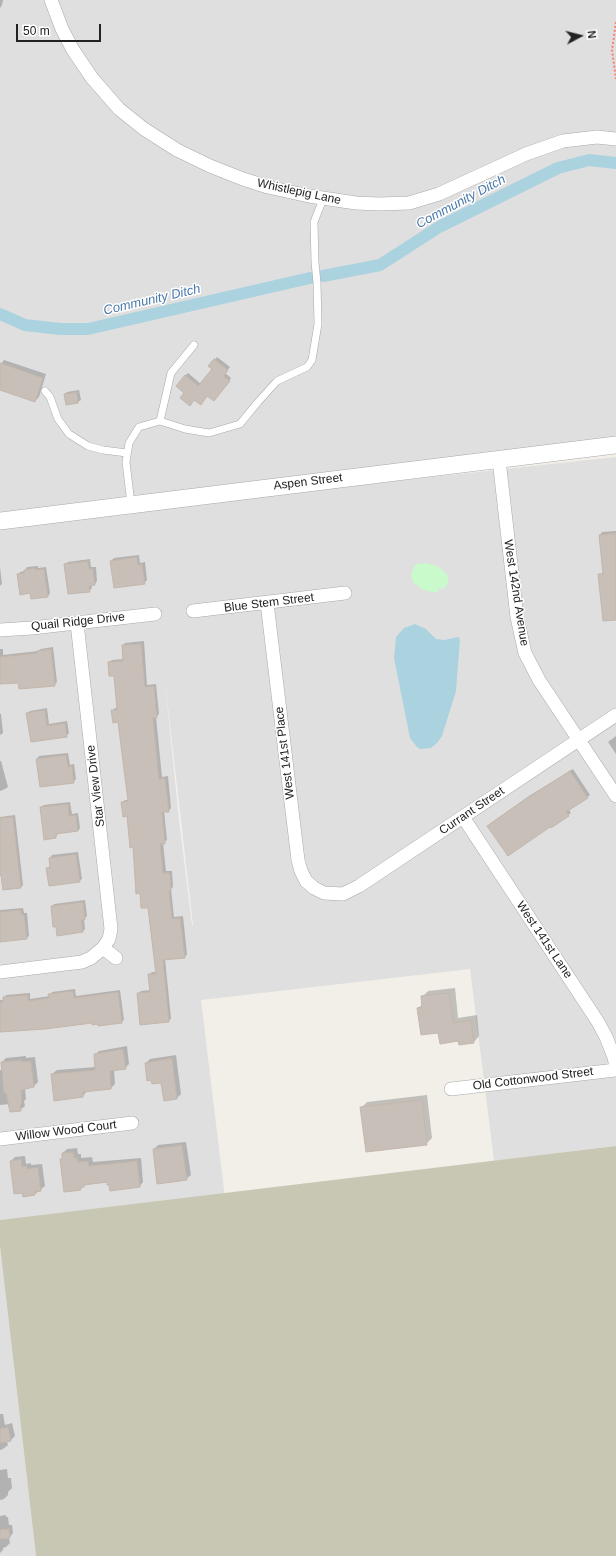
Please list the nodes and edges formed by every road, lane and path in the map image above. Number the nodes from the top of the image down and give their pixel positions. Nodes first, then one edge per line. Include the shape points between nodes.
1 (51, 0) edge
2 (616, 22) edge
3 (616, 79) edge
4 (616, 139) edge
5 (323, 199) junction
6 (194, 345) dead end
7 (45, 391) dead end
8 (160, 421) junction
9 (616, 446) edge
10 (127, 453) junction
11 (499, 460) junction
12 (131, 504) junction
13 (0, 520) edge
14 (345, 594) dead end
15 (268, 603) junction
16 (193, 611) dead end
17 (155, 614) dead end
18 (77, 623) junction
19 (0, 630) edge
20 (616, 715) edge
21 (578, 740) junction
22 (616, 796) edge
23 (463, 817) junction
24 (324, 892) joint
25 (103, 948) junction
26 (116, 958) dead end
27 (0, 972) edge
28 (616, 1068) edge
29 (451, 1089) dead end
30 (132, 1123) dead end
31 (0, 1139) edge

1 - 5 street, Whistlepig Lane via 72,50 84,68 118,109 144,129 177,150 216,169 268,187
2 - 3 path via 612,50
4 - 5 street, Whistlepig Lane via 597,137 563,141 526,154 439,194 409,203 364,204
5 - 8 lane via 314,222 318,324 312,360 307,367 277,381 240,424 209,433
6 - 8 lane via 171,373
7 - 10 lane via 50,397 58,419 69,434 88,446
8 - 10 lane via 139,427 129,442
9 - 11 street, Aspen Street
10 - 12 lane
11 - 12 street, Aspen Street
11 - 21 street, West 142nd Avenue via 522,642 531,667
12 - 13 street, Aspen Street
14 - 15 street, Blue Stem Street
15 - 16 street, Blue Stem Street
15 - 24 street, West 141st Place via 298,860 306,881
17 - 18 street, Quail Ridge Drive
18 - 19 street, Quail Ridge Drive
18 - 25 street, Star View Drive via 112,928
20 - 21 street, Currant Street
21 - 22 street, West 142nd Avenue
21 - 23 street, Currant Street
23 - 24 street, Currant Street via 351,891 343,894
23 - 28 street, West 141st Lane via 598,1022 614,1057
25 - 26 street
25 - 27 street via 82,962
28 - 29 street, Old Cottonwood Street
30 - 31 street, Willow Wood Court

